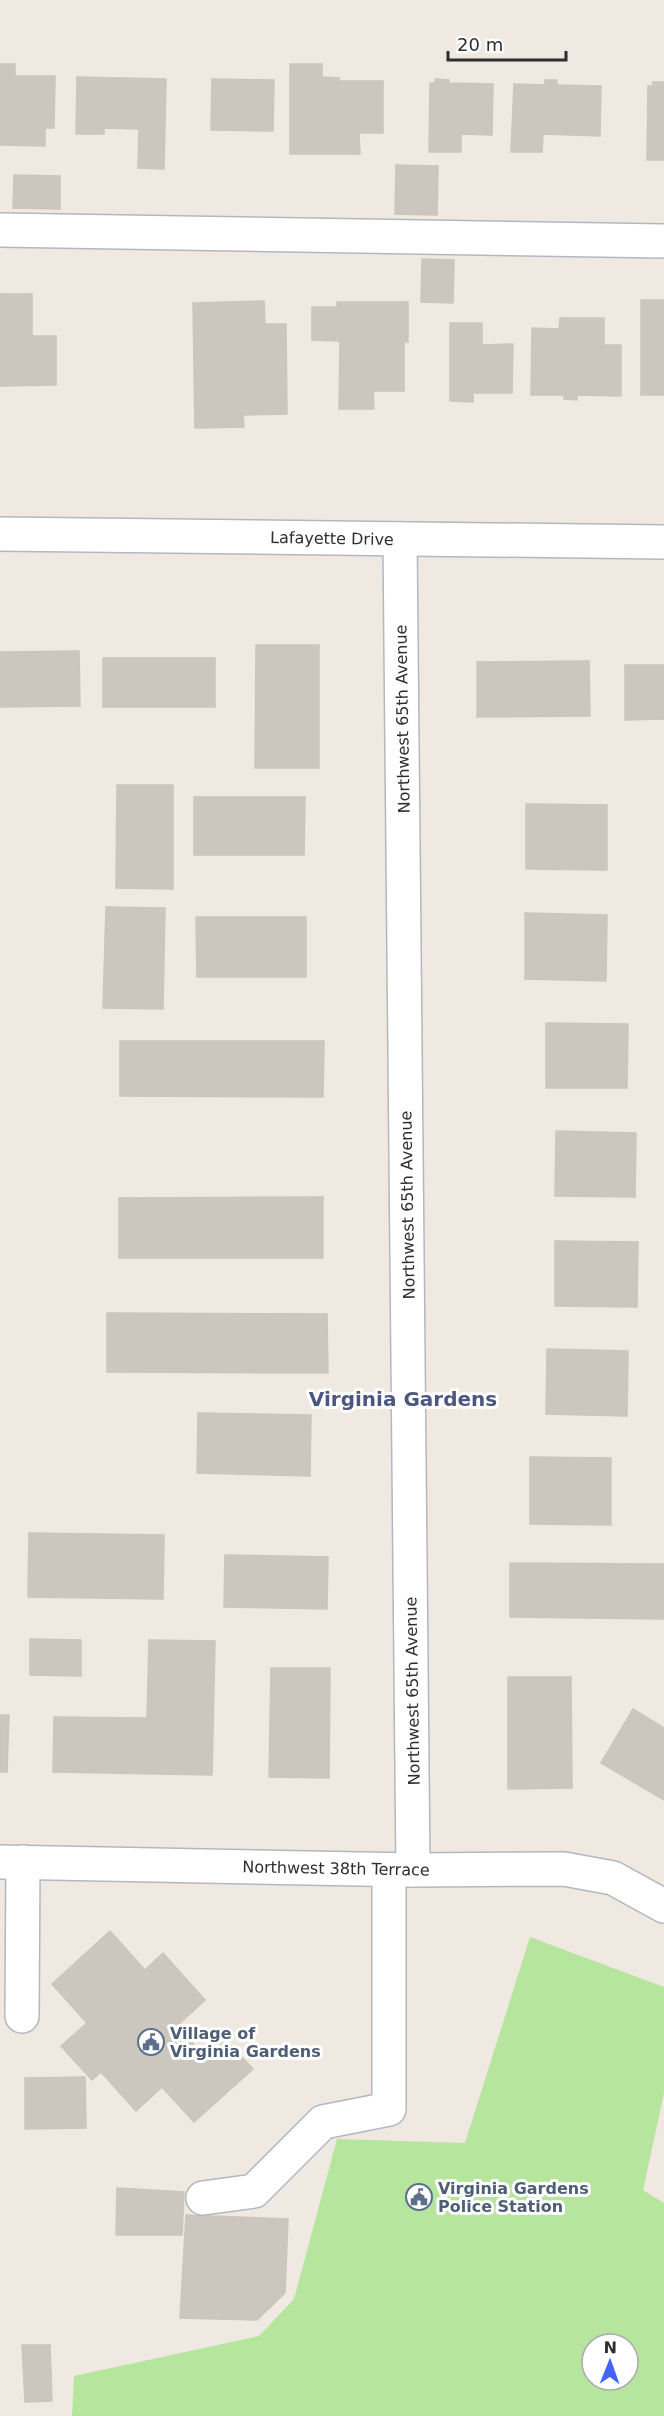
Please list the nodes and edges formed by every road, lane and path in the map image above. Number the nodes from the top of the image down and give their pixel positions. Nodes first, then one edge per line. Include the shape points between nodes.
1 (0, 230) edge
2 (664, 241) edge
3 (0, 534) edge
4 (400, 539) junction
5 (664, 542) edge
6 (11, 1862) edge
7 (401, 1870) junction
8 (664, 1906) edge
9 (22, 2016) dead end
10 (203, 2198) dead end

1 - 2 street
3 - 4 street, Lafayette Drive
4 - 5 street, Lafayette Drive
4 - 7 street, Northwest 65th Avenue
6 - 7 street, Northwest 38th Terrace
6 - 9 street
7 - 8 street, Northwest 38th Terrace via 564,1869 613,1878
7 - 10 street, Northwest 65th Avenue via 389,2109 323,2122 254,2191

